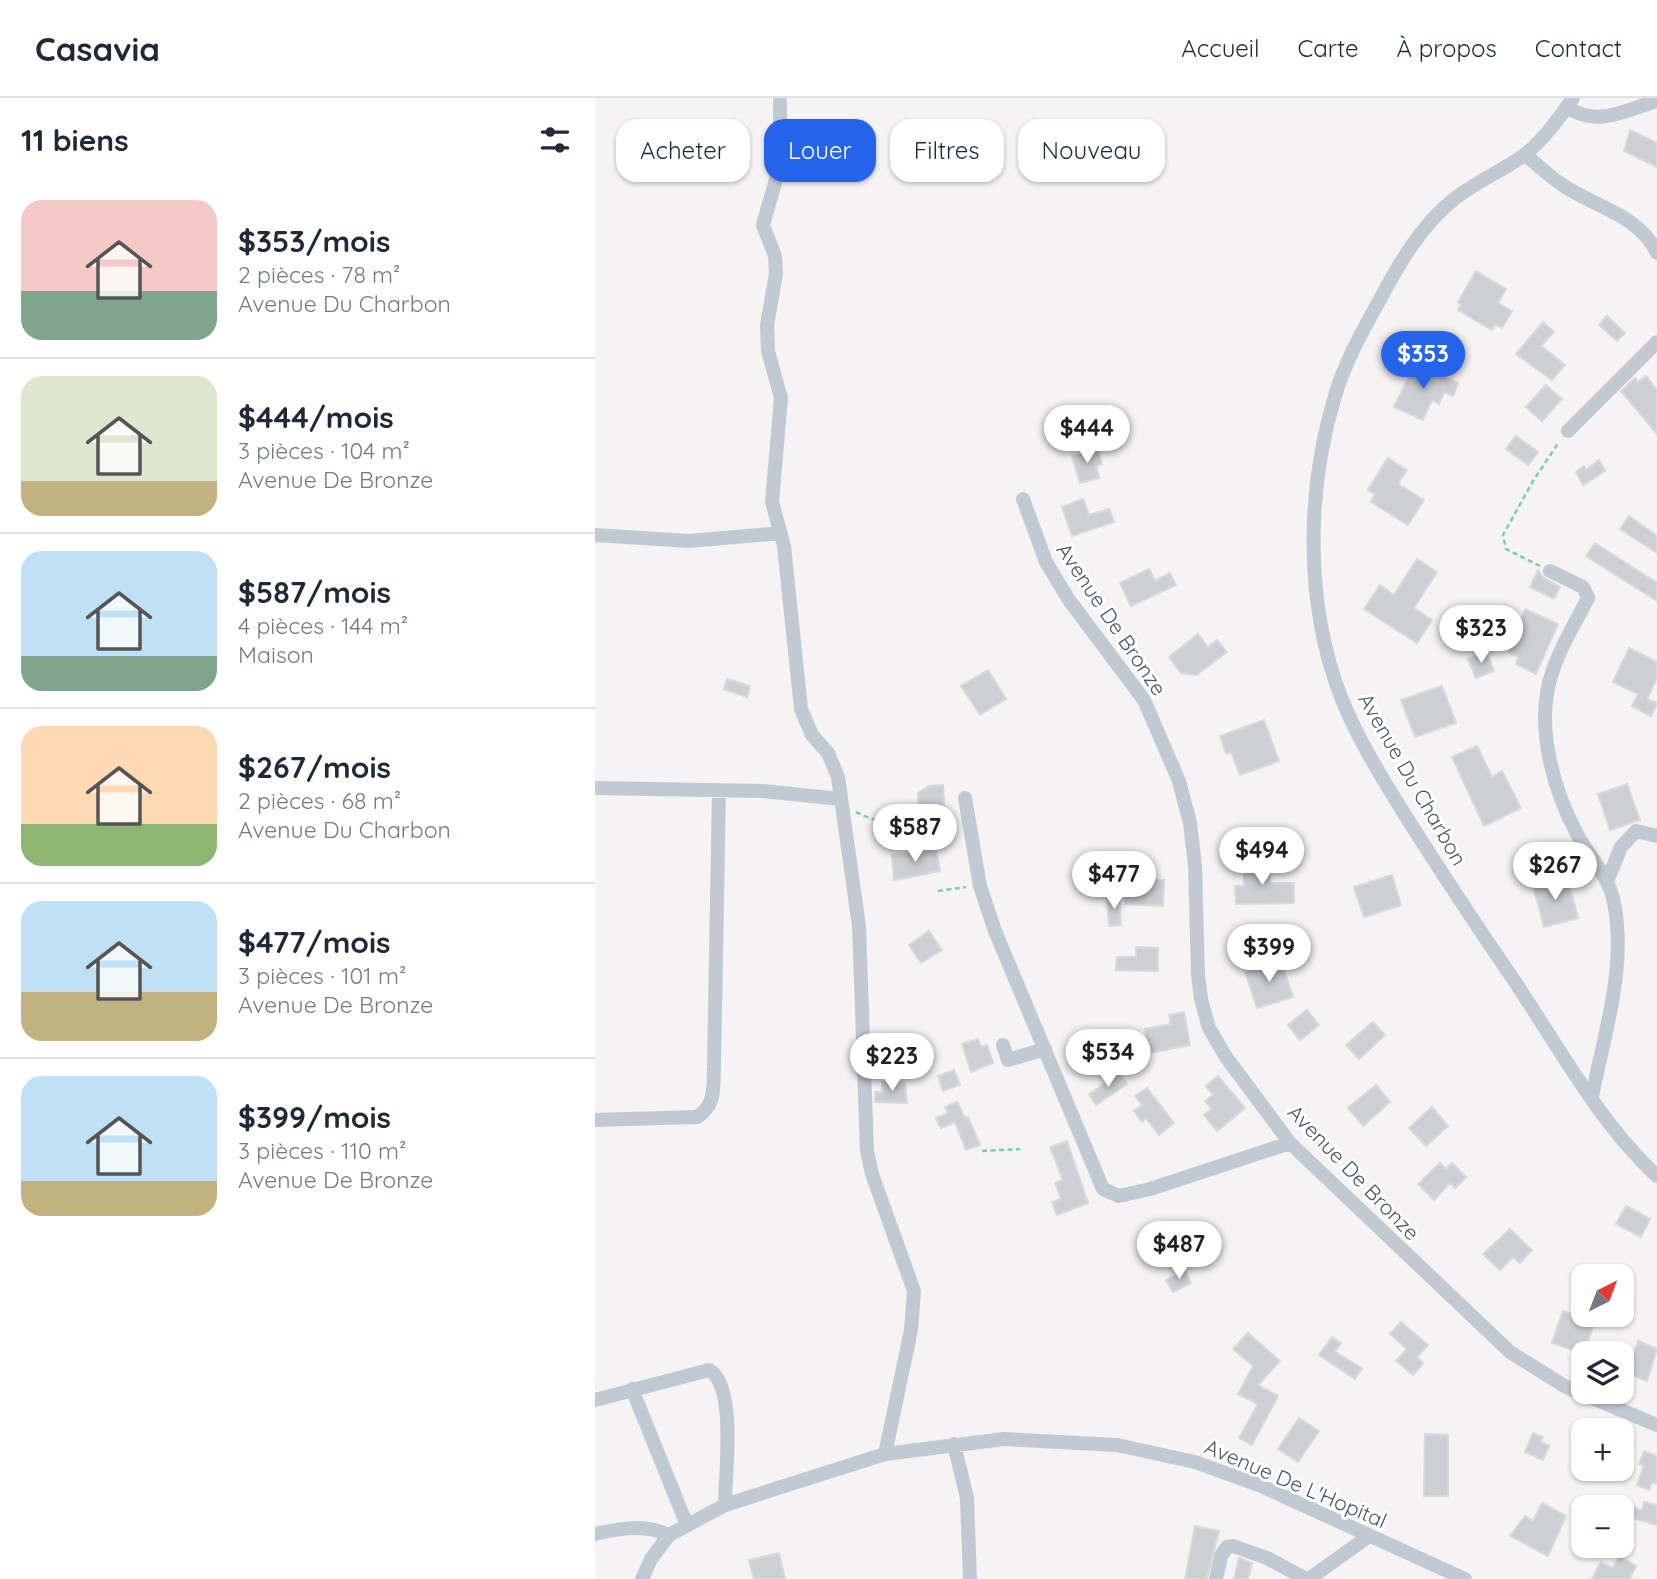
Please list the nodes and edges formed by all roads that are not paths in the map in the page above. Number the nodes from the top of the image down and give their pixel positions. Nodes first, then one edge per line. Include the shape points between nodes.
1 (780, 98) edge
2 (1657, 101) edge
3 (1570, 102) edge
4 (1525, 155) junction
5 (1657, 253) edge
6 (1657, 342) edge
7 (1568, 431) road end
8 (1023, 499) dead end
9 (781, 533) junction
10 (595, 535) edge
11 (1550, 571) road end
12 (595, 788) edge
13 (719, 790) junction
14 (965, 798) dead end
15 (840, 799) junction
16 (1657, 836) edge
17 (1608, 879) junction
18 (1003, 1045) dead end
19 (1045, 1049) junction
20 (1592, 1097) junction
21 (595, 1120) edge
22 (1290, 1143) junction
23 (1657, 1176) edge
24 (632, 1389) junction
25 (595, 1400) edge
26 (1657, 1425) edge
27 (954, 1444) junction
28 (885, 1454) junction
29 (725, 1505) junction
30 (687, 1525) junction
31 (595, 1534) edge
32 (669, 1535) junction
33 (1369, 1536) junction
34 (642, 1579) edge
35 (970, 1579) edge
36 (1216, 1579) edge
37 (1307, 1579) edge
38 (1465, 1579) edge

1 - 9 street via 780,164 763,225 775,256 767,325 768,351 782,398 772,502
2 - 3 street via 1603,119 1583,116
3 - 4 street, Avenue Du Charbon
4 - 5 street via 1562,185 1633,224
4 - 20 street, Avenue Du Charbon via 1474,185 1431,220 1378,301 1335,393 1322,450 1314,555 1329,660 1341,699 1361,739 1434,860
6 - 7 street
8 - 22 street, Avenue De Bronze via 1047,562 1069,600 1143,700 1179,781 1190,823 1198,975 1209,1028
9 - 10 street via 689,541
9 - 15 street via 797,693 812,735 833,763
11 - 17 street via 1583,587 1588,598 1552,670 1544,718 1546,738 1567,814
12 - 13 street
13 - 15 street
13 - 21 street via 713,1097 708,1110 697,1117
14 - 19 street via 980,886
15 - 28 street via 859,926 867,1151 914,1291 911,1330
16 - 17 street via 1636,831 1621,847
17 - 20 street via 1619,941 1616,981
18 - 19 street via 1008,1060
19 - 22 street via 1098,1181 1112,1195 1150,1189
20 - 23 street, Avenue Du Charbon
22 - 26 street, Avenue De Bronze via 1527,1366
24 - 25 street
24 - 29 street via 709,1370 717,1374 727,1420
24 - 30 street
27 - 28 street, Avenue De L'Hopital
27 - 33 street, Avenue De L'Hopital via 1051,1440 1165,1454 1261,1486
27 - 35 street via 967,1498
28 - 29 street, Avenue De L'Hopital
29 - 30 street, Avenue De L'Hopital
30 - 32 street, Avenue De L'Hopital
31 - 32 street via 623,1527 652,1528
32 - 34 street, Avenue De L'Hopital
33 - 37 street
33 - 38 street, Avenue De L'Hopital
36 - 37 street via 1221,1556 1233,1546

